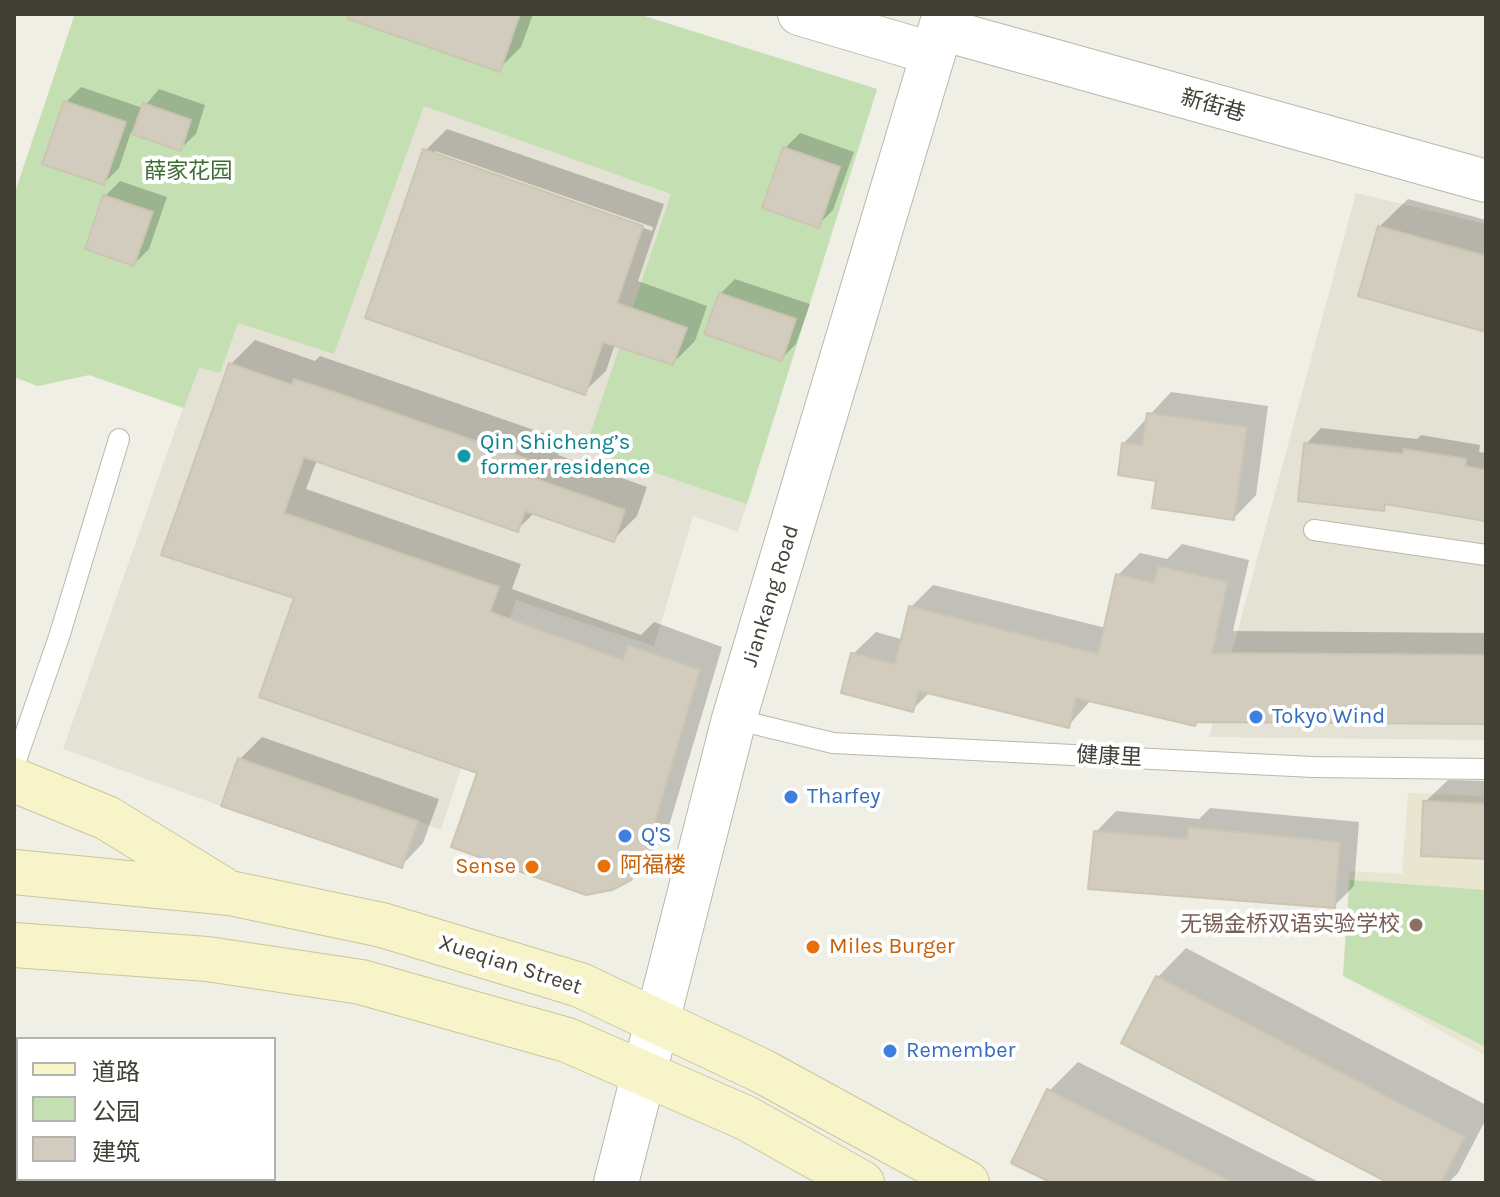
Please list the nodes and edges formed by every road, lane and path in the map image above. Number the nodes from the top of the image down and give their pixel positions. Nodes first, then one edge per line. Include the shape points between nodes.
1 (799, 14) edge
2 (940, 32) edge
3 (1486, 181) edge
4 (119, 439) dead end
5 (1314, 530) dead end
6 (1486, 555) edge
7 (734, 719) junction
8 (14, 766) edge
9 (1486, 769) edge
10 (14, 780) edge
11 (14, 872) edge
12 (230, 893) junction
13 (14, 945) edge
14 (659, 1022) junction
15 (645, 1074) junction
16 (616, 1183) edge
17 (862, 1183) edge
18 (967, 1183) edge

1 - 2 street, 新街巷
2 - 3 street, 新街巷
2 - 7 street, Jiankang Road
4 - 8 lane
5 - 6 lane
7 - 9 lane, 健康里 via 833,743 1313,767
7 - 14 street, Jiankang Road
10 - 12 main road via 107,818
11 - 12 main road, Xueqian Street
12 - 14 main road, Xueqian Street via 382,925 580,985
13 - 15 main road via 207,959 361,982 567,1040
14 - 15 street, Jiankang Road
14 - 18 main road, Xueqian Street via 762,1071
15 - 16 street, Jiankang Road
15 - 17 main road via 746,1118

